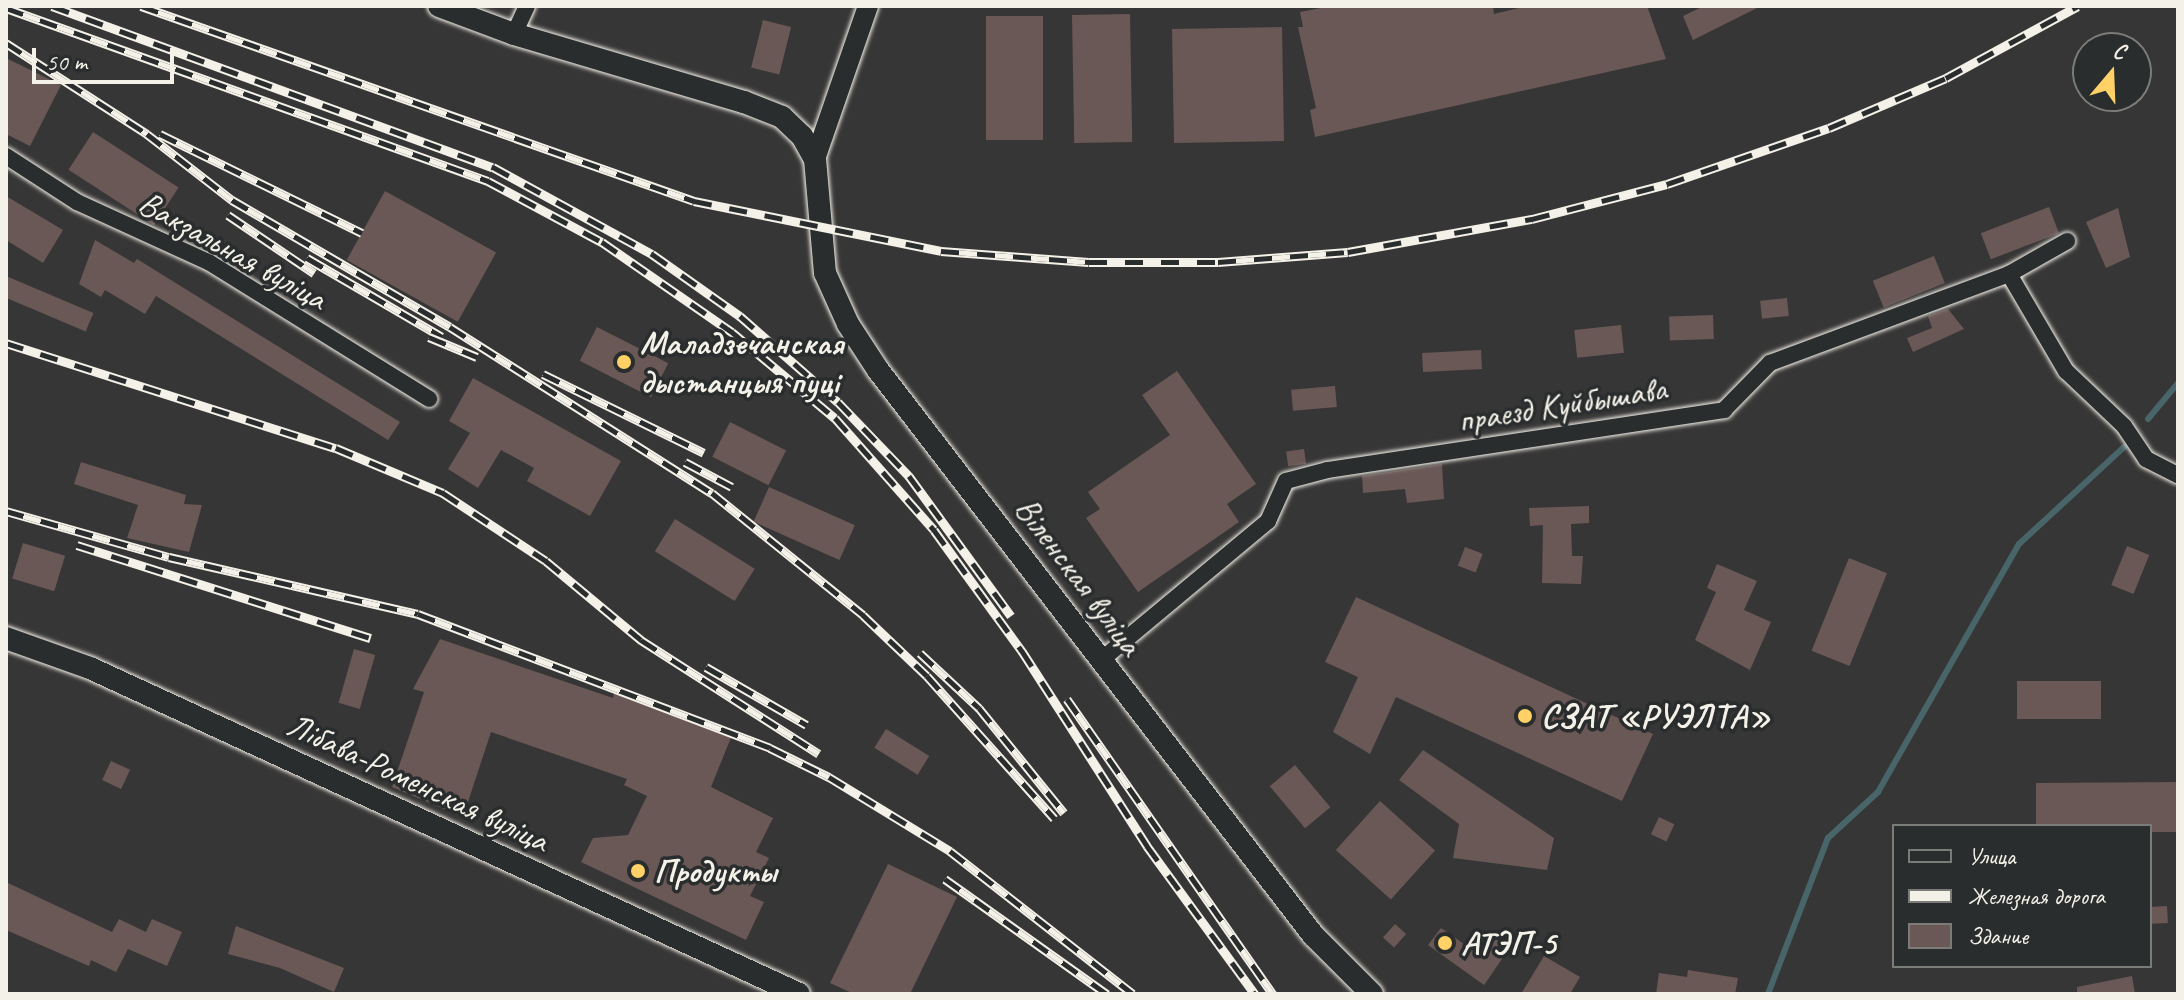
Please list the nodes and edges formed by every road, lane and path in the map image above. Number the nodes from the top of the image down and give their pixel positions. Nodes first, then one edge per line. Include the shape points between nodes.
1 (439, 6) edge
2 (527, 6) edge
3 (868, 6) edge
4 (514, 34) junction
5 (6, 156) edge
6 (815, 159) junction
7 (2067, 241) dead end
8 (2009, 274) junction
9 (429, 399) dead end
10 (2178, 475) edge
11 (6, 638) edge
12 (1100, 661) junction
13 (799, 994) edge
14 (1372, 994) edge

1 - 4 main road
2 - 4 street
3 - 6 street
4 - 6 main road via 782,117
5 - 9 street, Вакзальная вуліца via 77,202 210,263
6 - 12 main road, Віленская вуліца via 825,273 848,324
7 - 8 street, праезд Куйбышава
8 - 10 street via 2066,371 2124,426 2146,459
8 - 12 street, праезд Куйбышава via 1770,363 1724,410 1328,470 1286,481 1268,521
11 - 13 main road, Лібава-Роменская вуліца via 90,668
12 - 14 main road, Віленская вуліца via 1313,935

